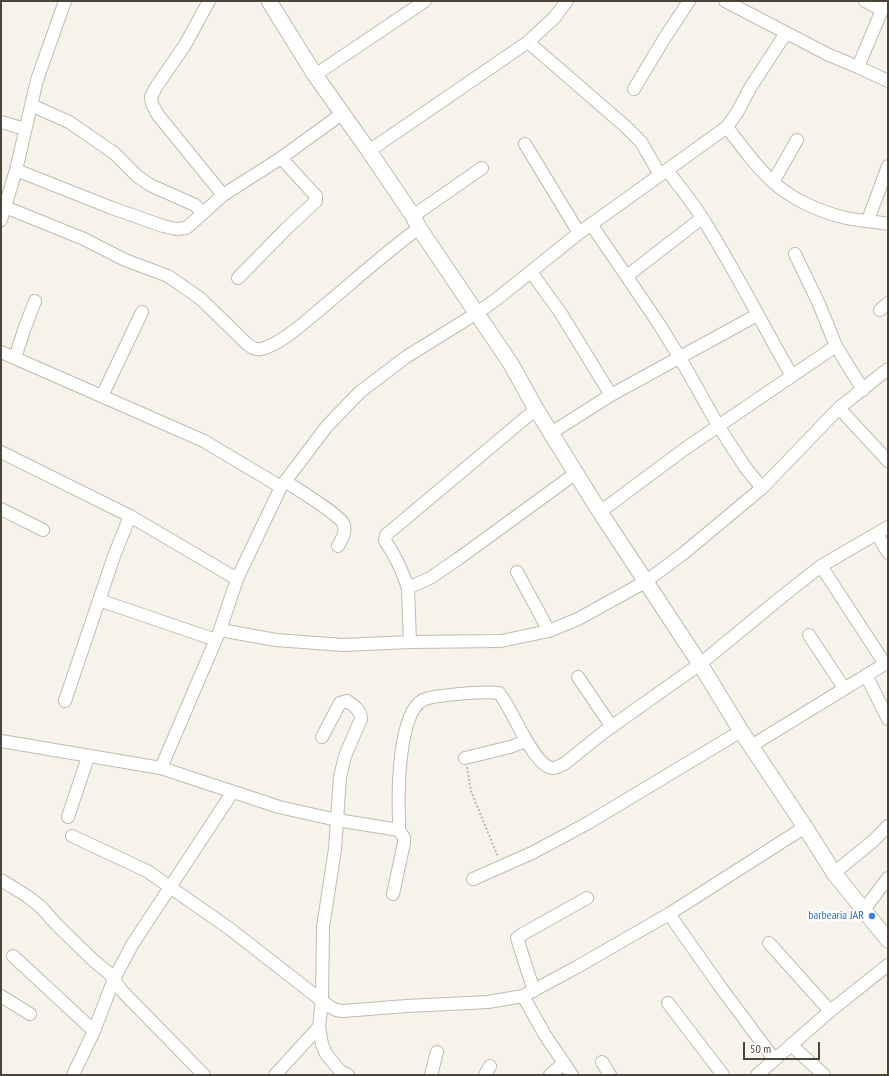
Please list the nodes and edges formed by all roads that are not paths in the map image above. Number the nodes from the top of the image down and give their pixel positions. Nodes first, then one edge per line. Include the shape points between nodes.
1 (65, 1) edge
2 (209, 1) edge
3 (270, 1) edge
4 (425, 1) edge
5 (567, 1) edge
6 (689, 1) edge
7 (724, 1) edge
8 (865, 1) edge
9 (884, 6) edge
10 (786, 33) junction
11 (528, 42) junction
12 (858, 67) junction
13 (315, 75) junction
14 (888, 81) edge
15 (634, 89) dead end
16 (31, 104) junction
17 (343, 113) junction
18 (1, 122) edge
19 (727, 127) junction
20 (25, 129) junction
21 (797, 140) dead end
22 (525, 144) dead end
23 (369, 151) junction
24 (281, 158) junction
25 (888, 166) edge
26 (482, 168) dead end
27 (16, 170) junction
28 (664, 172) junction
29 (773, 182) junction
30 (223, 195) junction
31 (4, 202) edge
32 (203, 213) junction
33 (702, 218) junction
34 (1, 220) edge
35 (868, 220) junction
36 (416, 222) junction
37 (591, 224) junction
38 (888, 224) edge
39 (579, 233) junction
40 (795, 254) dead end
41 (531, 272) junction
42 (627, 276) junction
43 (238, 278) dead end
44 (35, 301) dead end
45 (142, 312) dead end
46 (477, 313) junction
47 (757, 315) junction
48 (836, 346) junction
49 (1, 352) edge
50 (15, 358) junction
51 (680, 358) junction
52 (888, 369) edge
53 (792, 376) junction
54 (863, 390) junction
55 (611, 395) junction
56 (102, 396) junction
57 (839, 408) junction
58 (536, 409) junction
59 (718, 427) junction
60 (551, 433) junction
61 (1, 452) edge
62 (888, 461) edge
63 (576, 472) junction
64 (283, 484) junction
65 (762, 488) junction
66 (1, 510) edge
67 (600, 512) junction
68 (130, 516) junction
69 (888, 527) edge
70 (42, 530) dead end
71 (877, 534) junction
72 (338, 546) dead end
73 (888, 553) edge
74 (822, 566) junction
75 (517, 572) dead end
76 (237, 579) junction
77 (645, 582) junction
78 (408, 588) junction
79 (99, 600) junction
80 (549, 631) junction
81 (218, 635) junction
82 (809, 635) dead end
83 (410, 642) junction
84 (887, 663) edge
85 (700, 664) junction
86 (866, 675) junction
87 (578, 677) dead end
88 (844, 688) junction
89 (65, 701) dead end
90 (888, 719) edge
91 (612, 728) junction
92 (741, 731) junction
93 (322, 736) dead end
94 (526, 741) junction
95 (3, 742) edge
96 (751, 746) junction
97 (1, 753) edge
98 (88, 757) junction
99 (465, 758) road end
100 (161, 768) junction
101 (232, 793) junction
102 (68, 817) dead end
103 (338, 820) junction
104 (888, 826) edge
105 (805, 827) junction
106 (400, 830) junction
107 (72, 836) dead end
108 (834, 873) junction
109 (888, 878) edge
110 (473, 879) dead end
111 (1, 880) edge
112 (170, 887) junction
113 (392, 894) dead end
114 (587, 898) dead end
115 (863, 911) junction
116 (669, 914) junction
117 (888, 940) edge
118 (769, 943) dead end
119 (13, 956) dead end
120 (888, 965) edge
121 (114, 979) junction
122 (528, 993) junction
123 (1, 996) edge
124 (322, 1000) junction
125 (668, 1003) dead end
126 (830, 1011) junction
127 (30, 1014) dead end
128 (320, 1027) junction
129 (94, 1031) junction
130 (791, 1046) junction
131 (437, 1052) dead end
132 (774, 1059) junction
133 (602, 1062) dead end
134 (564, 1063) junction
135 (74, 1075) edge
136 (204, 1075) edge
137 (276, 1075) edge
138 (348, 1075) edge
139 (431, 1075) edge
140 (550, 1075) edge
141 (572, 1075) edge
142 (610, 1075) edge
143 (723, 1075) edge
144 (757, 1075) edge
145 (824, 1075) edge

1 - 16 street
2 - 30 street via 185,45 151,97 158,115
3 - 13 street
4 - 13 street
5 - 11 street via 554,18
6 - 15 street
7 - 10 street
8 - 9 street
9 - 12 street
10 - 12 street via 829,56
10 - 19 street
11 - 23 street
11 - 28 street via 614,115 642,142
12 - 14 street
13 - 17 street
16 - 20 street
16 - 32 street via 69,122 114,153 150,185 195,205
17 - 23 street
17 - 24 street
18 - 20 street
19 - 28 street
19 - 29 street via 749,157
20 - 27 street
21 - 29 street
22 - 39 street
23 - 36 street
24 - 30 street
24 - 43 street via 316,196 316,201
25 - 35 street
26 - 36 street
27 - 31 street
27 - 32 street via 164,226 186,228
28 - 33 street
28 - 37 street
29 - 35 street via 794,197 824,211 846,218
30 - 32 street
31 - 34 street
31 - 36 street via 125,260 168,276 201,299 247,344 258,349 287,336 391,248
33 - 42 street
33 - 47 street via 741,282
35 - 38 street
36 - 46 street
37 - 39 street
37 - 42 street
39 - 41 street
40 - 48 street
41 - 46 street
41 - 55 street via 560,312
42 - 51 street
44 - 50 street
45 - 56 street
46 - 58 street via 511,364
46 - 64 street via 406,357 360,392 326,426
47 - 51 street
47 - 53 street
48 - 53 street
48 - 54 street
49 - 50 street
50 - 56 street
51 - 55 street
51 - 59 street
52 - 54 street
53 - 59 street
54 - 57 street
55 - 60 street
56 - 64 street via 204,441
57 - 62 street
57 - 65 street
58 - 60 street
58 - 78 street via 386,535 385,541 399,562
59 - 65 street
59 - 67 street
60 - 63 street
61 - 68 street
63 - 67 street
63 - 78 street via 470,551 434,575
64 - 72 street via 319,504 342,522 343,538
64 - 76 street
65 - 77 street
66 - 70 street
67 - 77 street
68 - 76 street
68 - 79 street
69 - 71 street
71 - 73 street
71 - 74 street
74 - 84 street
74 - 85 street
75 - 80 street
76 - 81 street
77 - 80 street via 578,619
77 - 85 street
78 - 83 street
79 - 81 street
79 - 89 street
80 - 83 street via 501,641
81 - 83 street via 343,645
81 - 100 street
82 - 88 street
84 - 86 street
85 - 91 street
85 - 92 street
86 - 88 street
86 - 90 street
87 - 91 street
88 - 96 street
91 - 94 street via 564,764 552,768 538,758
92 - 96 street
92 - 110 street via 588,823 532,853
93 - 103 street via 340,703 348,701 358,709 361,719 345,756 340,777
94 - 99 street
94 - 106 street via 499,693 423,700 414,708 402,743 398,810
95 - 97 street
95 - 98 street
96 - 105 street
98 - 100 street
98 - 102 street
100 - 101 street
101 - 103 street
101 - 112 street
103 - 106 street
103 - 124 street via 323,928
104 - 108 street
105 - 108 street
105 - 116 street
106 - 113 street via 404,843
107 - 112 street via 143,868
108 - 115 street
109 - 115 street
111 - 121 street via 41,907
112 - 121 street via 132,945
112 - 124 street via 230,929
114 - 122 street via 518,936
115 - 117 street
116 - 122 street
116 - 132 street
118 - 126 street
119 - 129 street
120 - 126 street
121 - 129 street
121 - 136 street via 122,991
122 - 124 street via 488,1002 343,1011 330,1007
122 - 134 street via 545,1035
123 - 127 street
124 - 128 street
125 - 143 street
126 - 130 street
128 - 137 street
128 - 138 street via 326,1054
129 - 135 street
130 - 132 street
130 - 145 street
131 - 139 street
132 - 144 street
133 - 142 street
134 - 140 street
134 - 141 street

